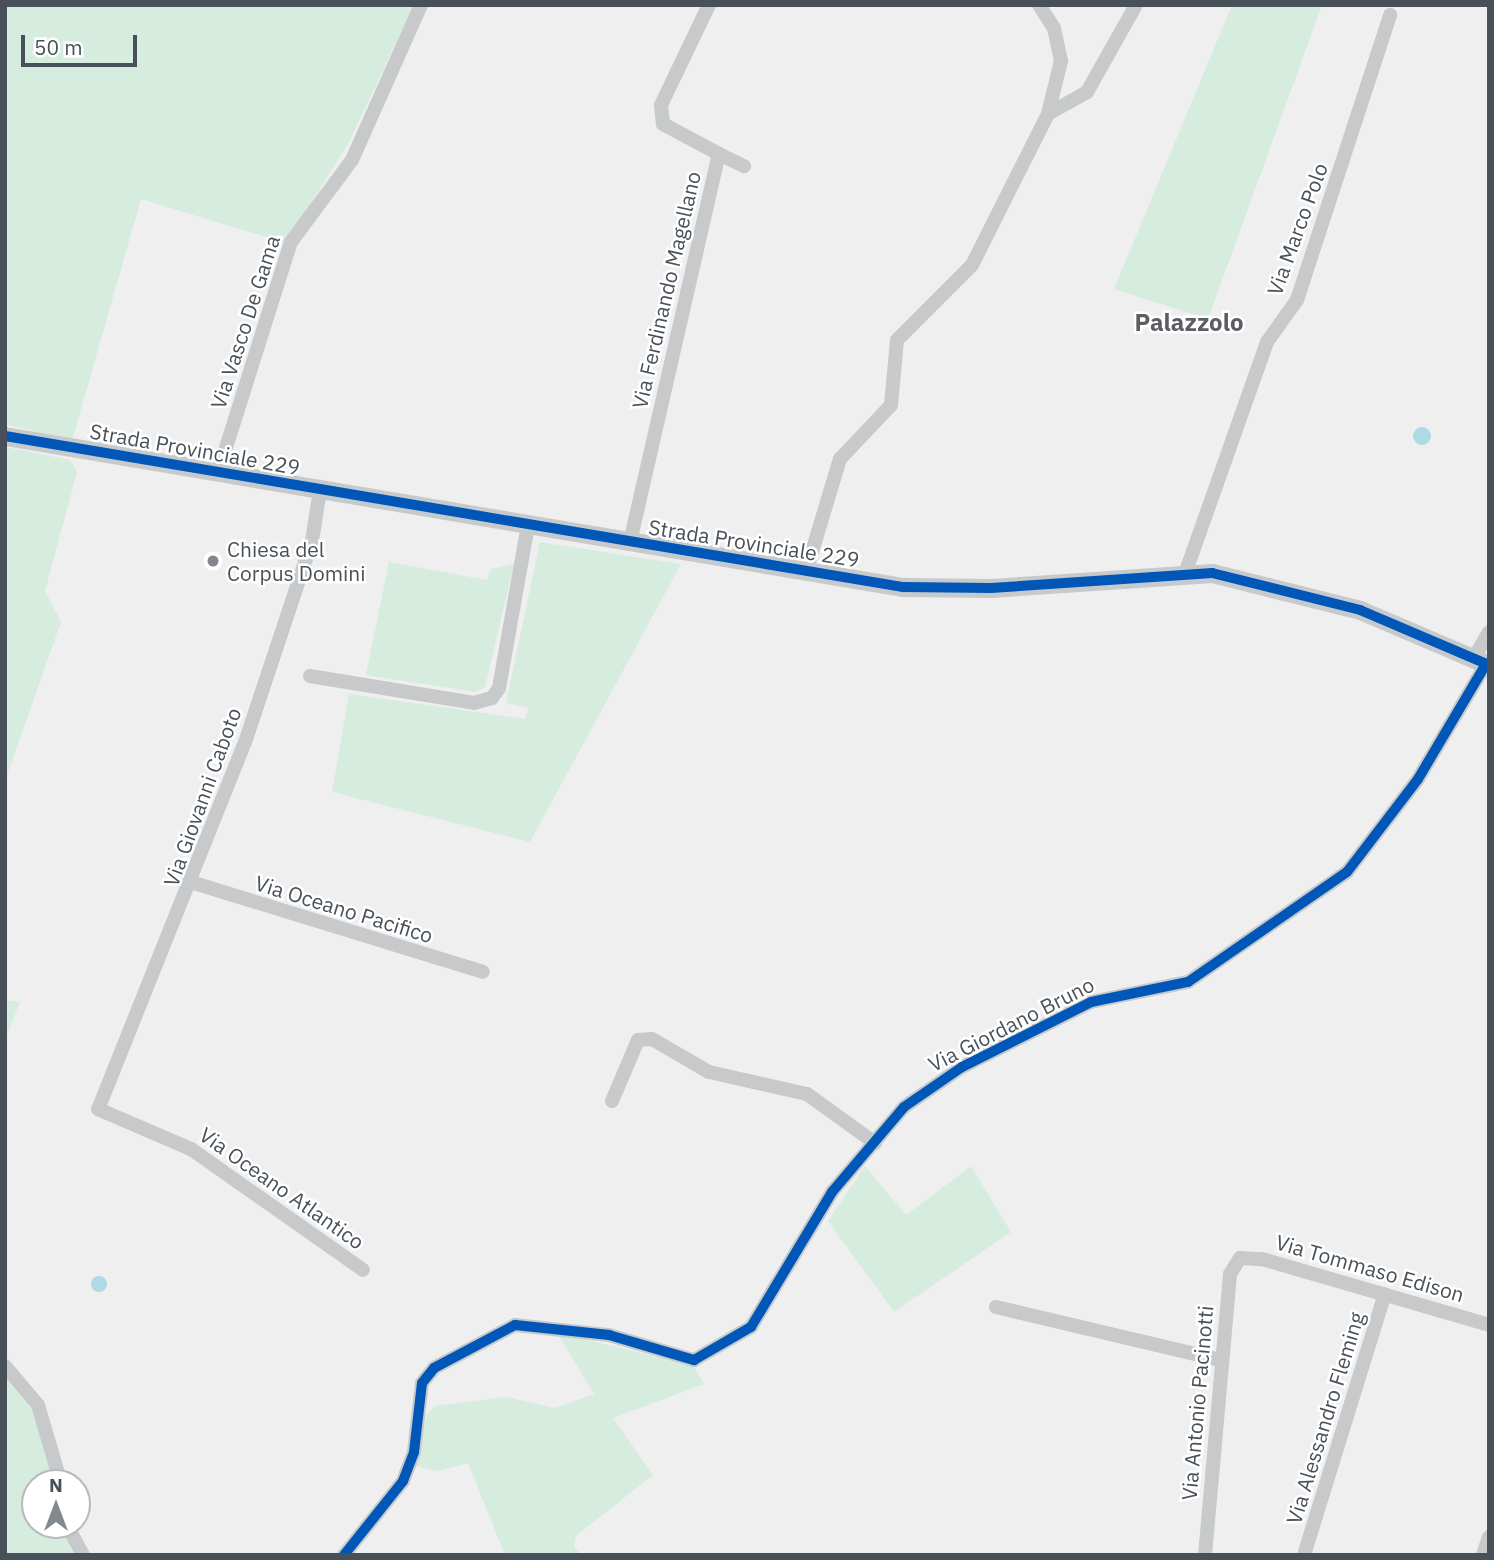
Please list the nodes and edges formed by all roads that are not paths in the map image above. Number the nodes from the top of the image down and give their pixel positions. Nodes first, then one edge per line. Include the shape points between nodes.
1 (421, 5) edge
2 (709, 5) edge
3 (1039, 5) edge
4 (1136, 5) edge
5 (1390, 15) dead end
6 (1048, 114) junction
7 (719, 154) junction
8 (744, 166) dead end
9 (5, 436) edge
10 (218, 472) junction
11 (320, 490) junction
12 (528, 525) junction
13 (630, 542) junction
14 (1186, 571) junction
15 (806, 572) junction
16 (1489, 632) edge
17 (1483, 663) edge
18 (310, 676) dead end
19 (194, 883) junction
20 (483, 972) dead end
21 (612, 1101) dead end
22 (98, 1109) joint
23 (875, 1143) junction
24 (1240, 1258) joint
25 (363, 1270) dead end
26 (1385, 1294) junction
27 (996, 1307) dead end
28 (1489, 1325) edge
29 (1220, 1360) junction
30 (5, 1366) edge
31 (57, 1469) edge
32 (1489, 1537) edge
33 (74, 1539) edge
34 (83, 1555) edge
35 (344, 1555) edge
36 (1205, 1555) edge
37 (1304, 1555) edge
38 (1483, 1555) edge

1 - 10 street, Via Vasco De Gama via 352,160 290,242
2 - 7 street, Via Ferdinando Magellano via 660,116 663,124
3 - 6 street via 1054,28 1061,61
4 - 6 street via 1087,92
5 - 14 street, Via Marco Polo via 1297,300 1267,342
6 - 15 street via 972,265 897,340 891,405 840,459
7 - 8 street
7 - 13 street, Via Ferdinando Magellano
9 - 10 street, Strada Provinciale 229
10 - 11 street, Strada Provinciale 229
11 - 12 street, Strada Provinciale 229
11 - 19 street, Via Giovanni Caboto via 312,541
12 - 13 street, Strada Provinciale 229
12 - 18 street via 499,688 492,698 474,703
13 - 15 street, Strada Provinciale 229
14 - 15 street, Strada Provinciale 229 via 944,589
14 - 17 street, Strada Provinciale 229 via 1360,610
16 - 17 street, Via Giordano Bruno
17 - 23 street, Via Giordano Bruno via 1418,779 1346,872 1188,982 1091,1002 962,1067 904,1107
19 - 20 street, Via Oceano Pacifico
19 - 22 street, Via Giovanni Caboto
21 - 23 street via 638,1040 652,1039 709,1072 807,1094
22 - 25 street, Via Oceano Atlantico via 191,1149
23 - 35 street, Via Giordano Bruno via 832,1192 763,1313 708,1356 683,1359 609,1335 514,1325 434,1368 422,1383 414,1452 403,1481
24 - 26 street, Via Tommaso Edison
24 - 29 street, Via Antonio Pacinotti via 1230,1274
26 - 28 street, Via Tommaso Edison
26 - 37 street, Via Alessandro Fleming
27 - 29 street
29 - 36 street, Via Antonio Pacinotti
30 - 31 street via 38,1405
32 - 38 street
33 - 34 street

